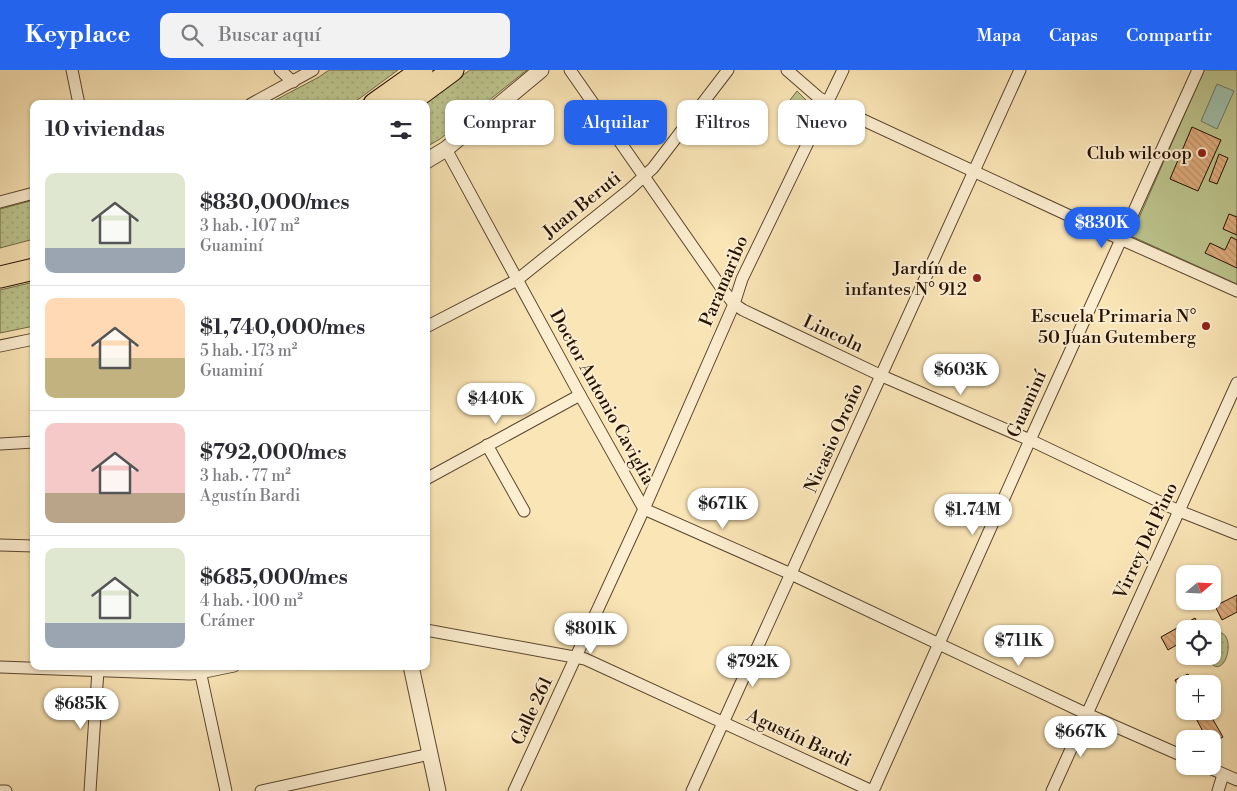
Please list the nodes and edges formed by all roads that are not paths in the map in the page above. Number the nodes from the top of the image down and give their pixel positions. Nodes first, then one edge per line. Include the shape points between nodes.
1 (72, 70) edge
2 (280, 70) edge
3 (313, 70) edge
4 (422, 70) edge
5 (453, 70) edge
6 (540, 70) edge
7 (570, 70) edge
8 (728, 70) edge
9 (787, 70) edge
10 (843, 70) edge
11 (1020, 70) edge
12 (1198, 70) edge
13 (293, 82) junction
14 (78, 100) edge
15 (259, 100) edge
16 (380, 100) edge
17 (412, 100) edge
18 (824, 100) edge
19 (829, 100) edge
20 (865, 120) edge
21 (807, 145) edge
22 (446, 149) junction
23 (430, 159) edge
24 (974, 172) junction
25 (644, 176) junction
26 (30, 194) edge
27 (0, 202) edge
28 (1121, 239) junction
29 (30, 256) edge
30 (0, 263) edge
31 (30, 270) edge
32 (0, 277) edge
33 (517, 280) junction
34 (1237, 291) edge
35 (734, 304) junction
36 (430, 325) edge
37 (30, 340) edge
38 (0, 346) edge
39 (882, 376) junction
40 (1237, 383) edge
41 (580, 395) junction
42 (1030, 440) junction
43 (30, 442) edge
44 (0, 444) edge
45 (486, 445) junction
46 (430, 477) edge
47 (644, 509) junction
48 (524, 511) dead end
49 (1179, 511) junction
50 (1237, 534) edge
51 (0, 545) edge
52 (30, 546) edge
53 (791, 574) junction
54 (430, 631) edge
55 (940, 644) junction
56 (576, 656) junction
57 (0, 667) edge
58 (30, 668) edge
59 (98, 670) joint
60 (200, 670) edge
61 (412, 670) edge
62 (1087, 714) junction
63 (723, 722) junction
64 (1176, 753) edge
65 (430, 754) junction
66 (1223, 774) joint
67 (1237, 780) edge
68 (0, 791) edge
69 (6, 791) edge
70 (90, 791) edge
71 (226, 791) edge
72 (261, 791) edge
73 (438, 791) edge
74 (514, 791) edge
75 (692, 791) edge
76 (872, 791) edge
77 (1052, 791) edge
78 (1218, 791) edge

1 - 14 street
2 - 13 street
3 - 13 street
4 - 16 highway
5 - 17 highway
6 - 22 street
7 - 25 street, Lincoln
8 - 25 street, Juan Beruti
9 - 18 street
10 - 19 street, Paramaribo
11 - 24 street, Nicasio Oroño
12 - 28 street, Guaminí
13 - 15 street
20 - 24 street
21 - 35 street, Paramaribo via 742,279
22 - 23 street
22 - 33 street, Doctor Antonio Caviglia
24 - 28 street
24 - 39 street, Nicasio Oroño
25 - 33 street, Juan Beruti
25 - 35 street, Lincoln
26 - 27 street
28 - 34 street
28 - 42 street, Guaminí
29 - 30 highway
31 - 32 highway
33 - 36 street, Juan Beruti
33 - 41 street, Doctor Antonio Caviglia
35 - 39 street, Lincoln via 757,318
35 - 47 street, Paramaribo
37 - 38 street
39 - 42 street, Lincoln
39 - 53 street, Nicasio Oroño
40 - 49 street, Virrey Del Pino
41 - 45 street
41 - 47 street, Doctor Antonio Caviglia
42 - 49 street, Lincoln
42 - 55 street, Guaminí
43 - 44 street
45 - 46 street
45 - 48 street
47 - 53 street, Doctor Antonio Caviglia
47 - 56 street, Calle 261
49 - 50 street, Lincoln
49 - 62 street, Virrey Del Pino
51 - 52 street
53 - 55 street, Doctor Antonio Caviglia
53 - 63 street, Nicasio Oroño
54 - 56 street, Agustín Bardi
55 - 62 street, Doctor Antonio Caviglia
55 - 76 street, Guaminí
56 - 63 street, Agustín Bardi
56 - 74 street, Calle 261
57 - 58 street
59 - 60 street
59 - 70 street
60 - 71 street
61 - 65 street
62 - 64 street, Doctor Antonio Caviglia
62 - 77 street, Virrey Del Pino
63 - 75 street, Nicasio Oroño
63 - 76 street, Agustín Bardi
65 - 72 street
65 - 73 street
66 - 67 street
66 - 78 street
68 - 69 street

